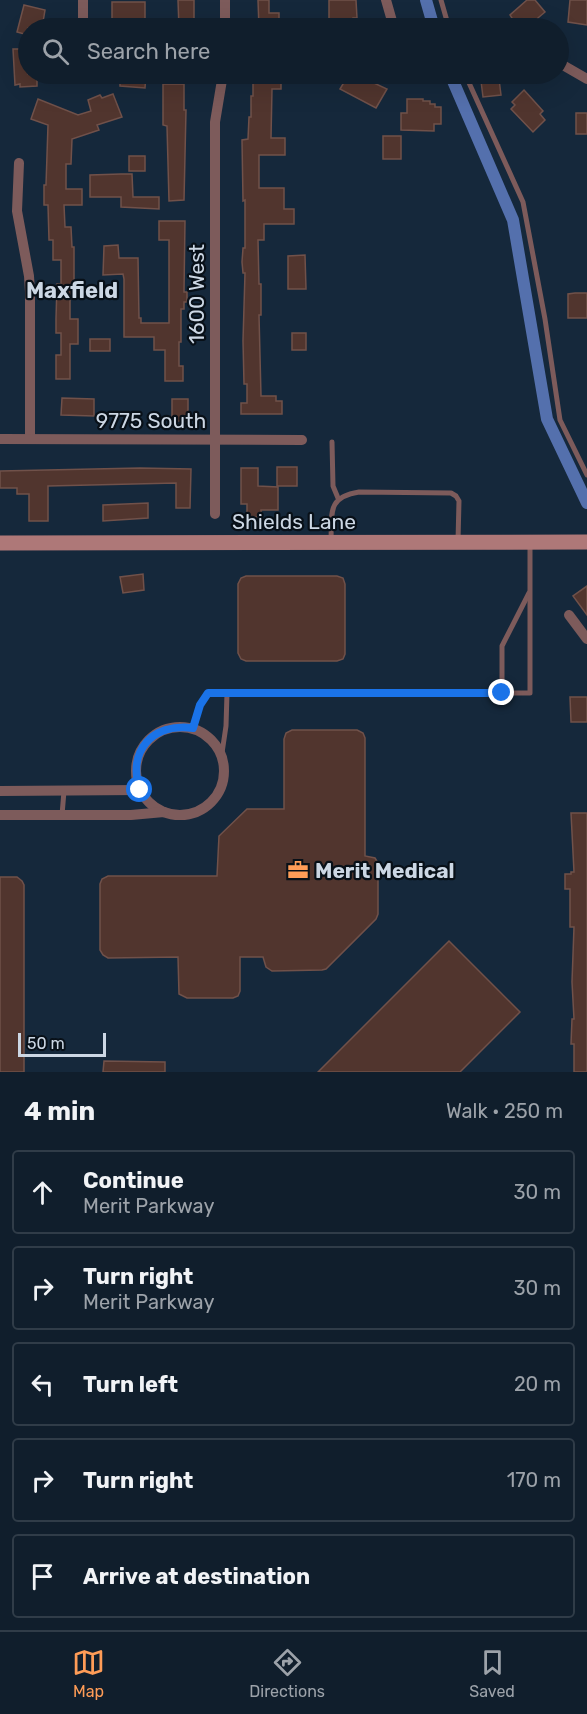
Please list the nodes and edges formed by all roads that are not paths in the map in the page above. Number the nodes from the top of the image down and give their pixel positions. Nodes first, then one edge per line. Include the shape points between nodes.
1 (83, 0) edge
2 (225, 0) edge
3 (386, 0) edge
4 (441, 0) edge
5 (83, 18) edge
6 (225, 18) edge
7 (391, 18) edge
8 (446, 18) edge
9 (569, 69) edge
10 (587, 79) edge
11 (221, 84) edge
12 (469, 84) edge
13 (19, 163) dead end
14 (0, 439) edge
15 (30, 439) junction
16 (215, 440) junction
17 (302, 440) dead end
18 (332, 442) dead end
19 (587, 475) edge
20 (338, 498) junction
21 (215, 514) dead end
22 (330, 542) junction
23 (458, 542) junction
24 (530, 542) junction
25 (587, 542) edge
26 (0, 543) edge
27 (530, 591) junction
28 (569, 615) dead end
29 (587, 639) edge
30 (227, 693) junction
31 (502, 693) junction
32 (193, 728) junction
33 (222, 753) junction
34 (140, 790) junction
35 (0, 791) edge
36 (64, 791) junction
37 (164, 812) junction
38 (0, 815) edge
39 (62, 815) junction

1 - 5 street
2 - 6 street
3 - 7 street
4 - 8 lane
9 - 10 street
11 - 16 street, 1600 West via 215,122
12 - 19 lane via 522,202 560,420
13 - 15 street via 17,211 30,292
14 - 15 street, 9775 South
15 - 16 street, 9775 South
16 - 17 street, 9775 South
16 - 21 street, 1600 West
18 - 20 lane via 333,486
20 - 22 lane via 332,508
20 - 23 lane via 359,492 450,493 459,501
22 - 23 main road, Shields Lane
22 - 26 main road, Shields Lane
23 - 24 main road, Shields Lane
24 - 25 main road, Shields Lane
24 - 27 lane
27 - 31 lane via 502,646
27 - 31 lane via 530,693
28 - 29 street
30 - 31 lane
30 - 32 lane via 208,693
30 - 33 lane
32 - 33 street via 205,733
32 - 34 street via 167,728 146,742 136,765
33 - 37 street via 224,783 210,804 189,815
34 - 36 street
34 - 37 street via 150,804
35 - 36 street
36 - 39 lane
37 - 39 street
38 - 39 street

